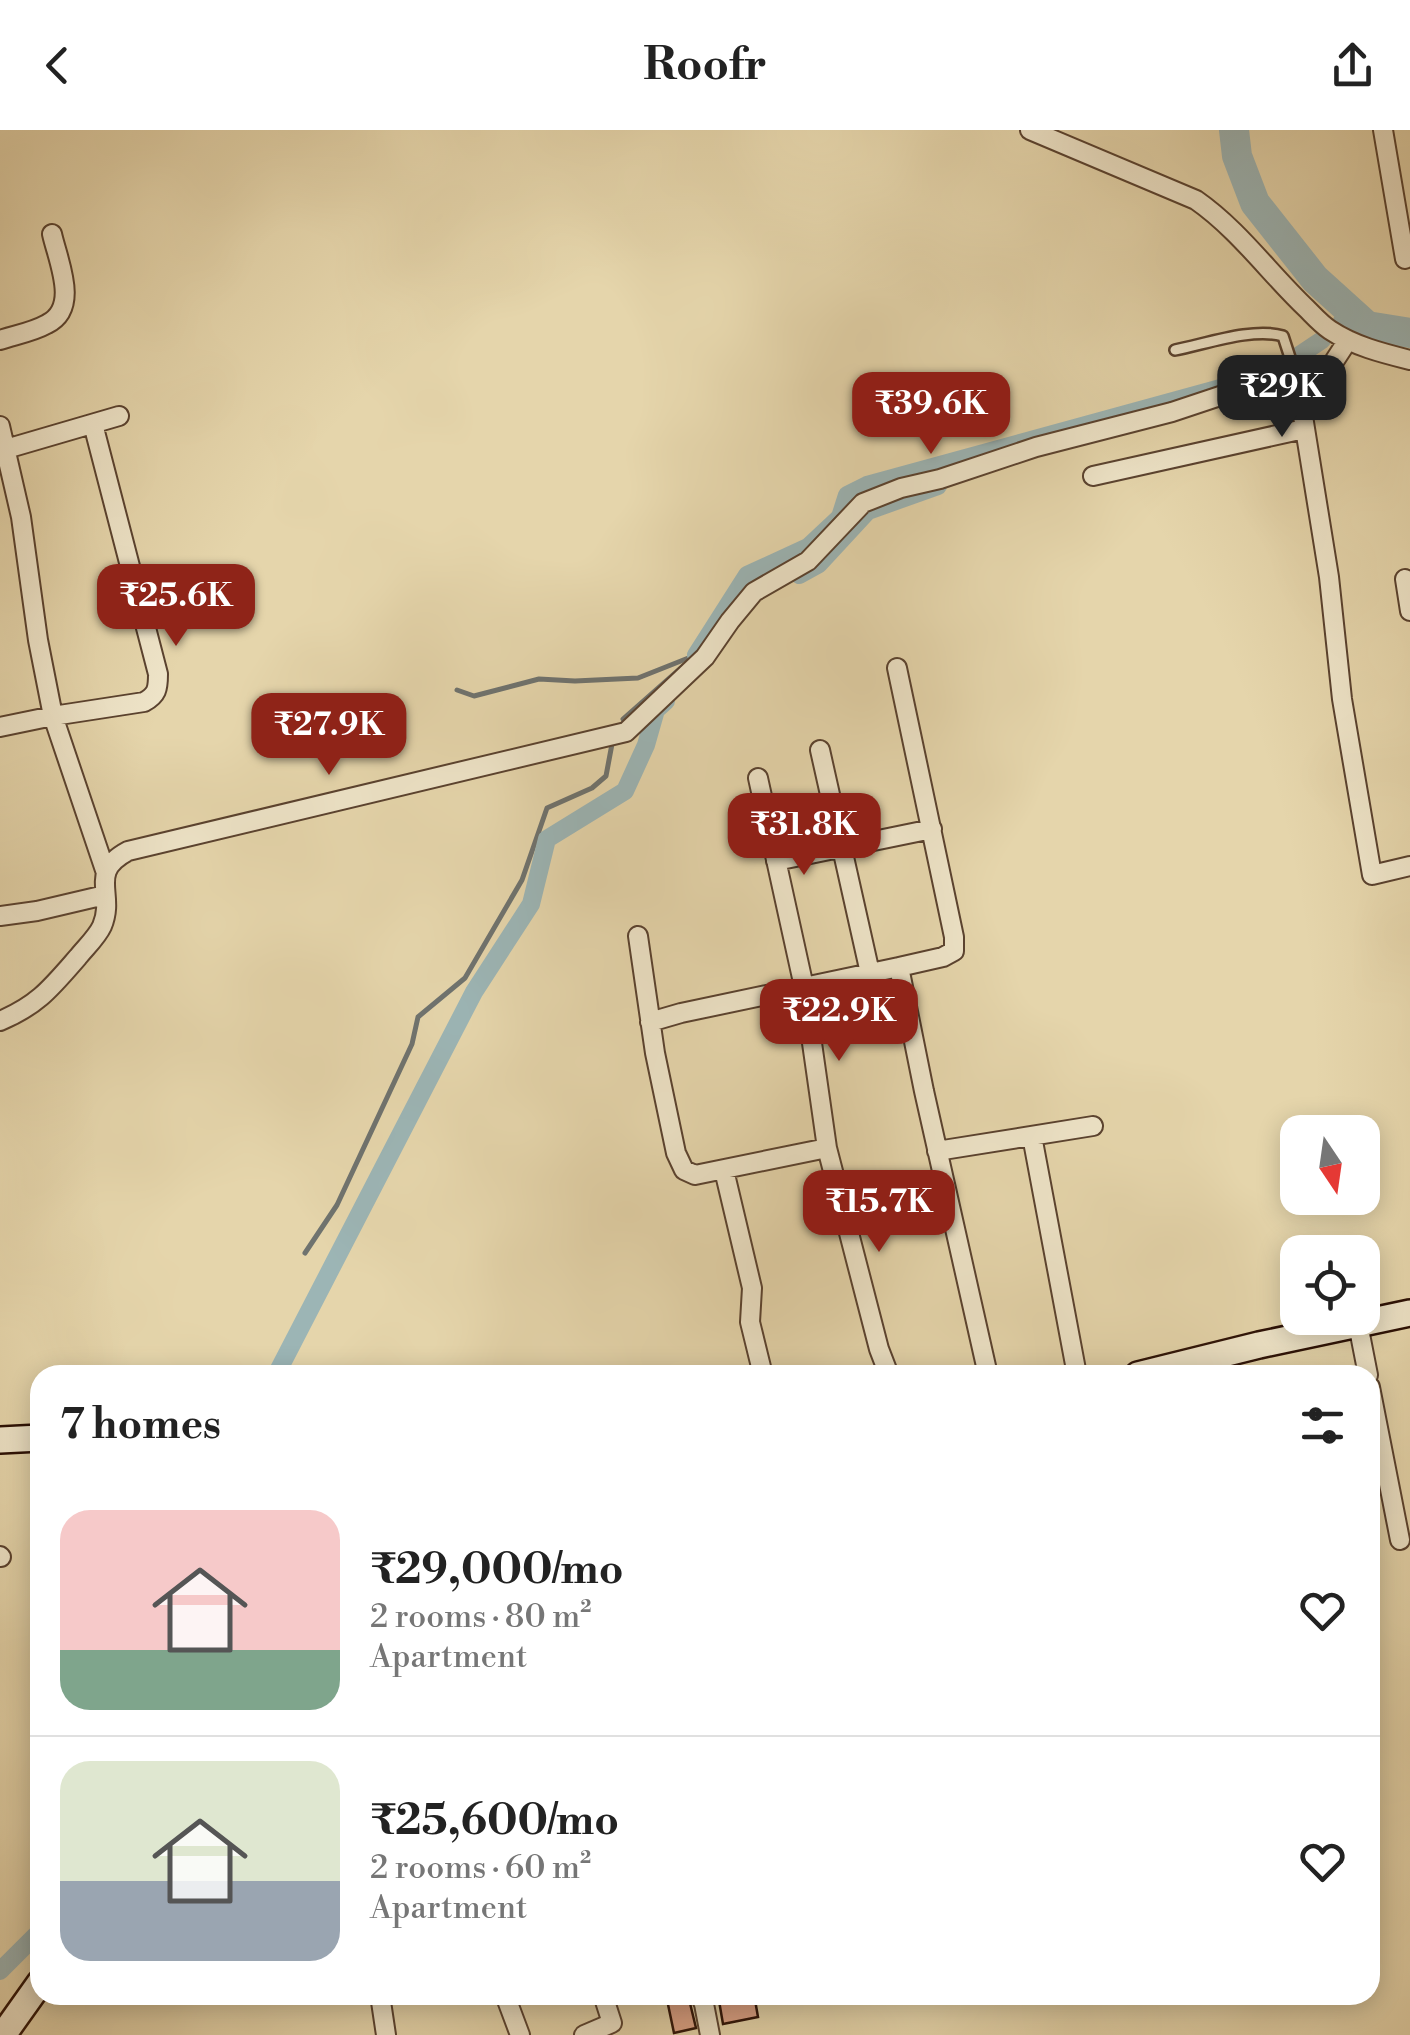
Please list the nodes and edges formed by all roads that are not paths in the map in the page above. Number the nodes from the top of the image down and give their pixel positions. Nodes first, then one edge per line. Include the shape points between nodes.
1 (1030, 130) edge
2 (1383, 130) edge
3 (52, 234) dead end
4 (1405, 259) dead end
5 (0, 340) edge
6 (1348, 340) junction
7 (1175, 350) dead end
8 (1410, 360) edge
9 (1297, 379) junction
10 (119, 416) dead end
11 (92, 424) junction
12 (0, 426) edge
13 (1304, 429) junction
14 (6, 448) junction
15 (1093, 476) dead end
16 (1404, 579) dead end
17 (1410, 609) edge
18 (897, 668) dead end
19 (54, 716) junction
20 (0, 727) edge
21 (820, 750) dead end
22 (758, 778) dead end
23 (932, 829) junction
24 (842, 847) junction
25 (776, 861) junction
26 (1410, 866) edge
27 (105, 870) junction
28 (105, 895) junction
29 (0, 916) edge
30 (638, 936) dead end
31 (899, 967) junction
32 (870, 973) junction
33 (804, 987) junction
34 (0, 1021) edge
35 (650, 1022) junction
36 (1093, 1126) dead end
37 (1032, 1136) junction
38 (827, 1148) junction
39 (937, 1150) junction
40 (724, 1170) junction
41 (1410, 1313) edge
42 (1380, 1319) edge
43 (1306, 1335) edge
44 (1360, 1335) edge
45 (760, 1365) edge
46 (885, 1365) edge
47 (986, 1365) edge
48 (1075, 1365) edge
49 (1178, 1365) edge
50 (1366, 1365) edge
51 (30, 1438) edge
52 (1380, 1438) edge
53 (0, 1440) edge
54 (1400, 1540) dead end
55 (382, 2005) edge
56 (509, 2005) edge
57 (606, 2005) edge
58 (704, 2005) edge
59 (24, 2024) edge
60 (613, 2029) edge
61 (3, 2035) edge
62 (386, 2035) edge
63 (520, 2035) edge
64 (584, 2035) edge
65 (710, 2035) edge

1 - 6 street via 1196,200 1326,328
2 - 4 street
3 - 5 street via 65,305 48,324
6 - 8 street
6 - 9 street via 1333,362
7 - 9 lane via 1274,333 1283,336
9 - 13 street
9 - 27 street via 1036,447 863,503 808,561 754,592 705,657 626,732 128,850
10 - 11 street
11 - 14 street
11 - 19 street via 158,688 144,702
12 - 14 street
13 - 15 street
13 - 26 street via 1372,875
14 - 19 street
16 - 17 street
18 - 23 street
19 - 20 street
19 - 27 street
21 - 24 street
22 - 25 street
23 - 24 street
23 - 31 street via 954,951
24 - 25 street
24 - 32 street
25 - 33 street
27 - 28 street
28 - 29 street
28 - 34 street via 100,930 44,996
30 - 35 street
31 - 32 street
31 - 39 street
32 - 33 street
33 - 35 street
33 - 38 street
35 - 40 street via 684,1170
36 - 37 street
37 - 39 street
37 - 48 street
38 - 40 street
38 - 46 street
39 - 47 street
40 - 45 street via 752,1288 750,1322
41 - 42 main road
43 - 49 main road
44 - 50 street
51 - 53 main road
52 - 54 street
55 - 62 street
56 - 63 street
57 - 60 street
58 - 65 street
59 - 61 main road
60 - 64 street

